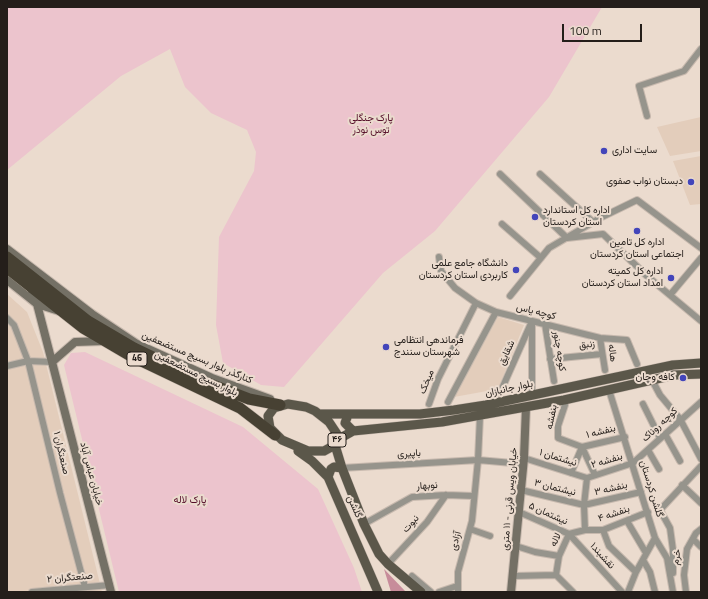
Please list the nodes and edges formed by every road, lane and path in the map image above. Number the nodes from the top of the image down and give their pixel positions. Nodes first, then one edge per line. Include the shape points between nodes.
1 (701, 49) edge
2 (647, 116) dead end
3 (500, 174) dead end
4 (540, 174) dead end
5 (593, 222) junction
6 (502, 224) dead end
7 (567, 238) junction
8 (701, 248) edge
9 (7, 249) edge
10 (7, 257) edge
11 (439, 257) dead end
12 (541, 258) junction
13 (701, 258) edge
14 (7, 268) edge
15 (7, 280) edge
16 (30, 288) junction
17 (670, 295) junction
18 (510, 296) dead end
19 (476, 303) junction
20 (37, 304) junction
21 (61, 312) junction
22 (496, 312) junction
23 (7, 318) edge
24 (532, 321) junction
25 (701, 321) edge
26 (545, 324) junction
27 (14, 325) junction
28 (7, 328) edge
29 (600, 338) junction
30 (104, 341) junction
31 (602, 354) junction
32 (163, 356) junction
33 (550, 359) junction
34 (28, 361) junction
35 (52, 362) junction
36 (701, 363) edge
37 (637, 364) dead end
38 (7, 366) edge
39 (175, 369) junction
40 (605, 370) dead end
41 (701, 374) edge
42 (652, 380) junction
43 (554, 382) dead end
44 (608, 390) junction
45 (500, 393) dead end
46 (532, 395) junction
47 (249, 399) junction
48 (564, 400) junction
49 (448, 402) dead end
50 (701, 402) edge
51 (429, 404) dead end
52 (643, 404) dead end
53 (284, 405) junction
54 (526, 407) junction
55 (246, 412) junction
56 (319, 414) junction
57 (348, 415) junction
58 (480, 416) junction
59 (680, 419) junction
60 (353, 431) junction
61 (275, 435) junction
62 (663, 436) junction
63 (625, 437) junction
64 (336, 442) junction
65 (290, 445) junction
66 (582, 447) junction
67 (648, 450) junction
68 (701, 459) edge
69 (478, 460) junction
70 (524, 461) junction
71 (680, 461) dead end
72 (633, 463) junction
73 (701, 466) edge
74 (342, 468) junction
75 (659, 469) dead end
76 (570, 473) junction
77 (595, 475) junction
78 (328, 476) junction
79 (587, 478) junction
80 (682, 485) junction
81 (521, 490) junction
82 (641, 492) junction
83 (446, 495) junction
84 (474, 496) junction
85 (701, 503) edge
86 (584, 505) junction
87 (519, 512) junction
88 (648, 512) junction
89 (627, 520) junction
90 (364, 524) junction
91 (470, 529) junction
92 (701, 529) edge
93 (585, 530) junction
94 (603, 530) junction
95 (569, 534) junction
96 (490, 536) dead end
97 (655, 538) junction
98 (693, 539) junction
99 (516, 546) junction
100 (701, 547) edge
101 (646, 553) junction
102 (559, 556) junction
103 (643, 560) junction
104 (388, 564) junction
105 (636, 572) junction
106 (556, 575) junction
107 (412, 576) dead end
108 (513, 576) junction
109 (673, 584) junction
110 (85, 587) junction
111 (111, 588) edge
112 (458, 589) edge
113 (32, 592) edge
114 (378, 592) edge
115 (421, 592) edge
116 (431, 592) edge
117 (439, 592) edge
118 (511, 592) edge
119 (573, 592) edge
120 (622, 592) edge
121 (628, 592) edge
122 (655, 592) edge
123 (673, 592) edge
124 (686, 592) edge

1 - 2 street via 684,71 639,86
3 - 7 street
4 - 5 street
5 - 7 street
5 - 8 street via 637,200
6 - 12 street
7 - 12 street via 549,248
7 - 17 street via 603,234
9 - 32 street, کنارگذر بلوار بسیج مستضعفین via 111,328
10 - 39 highway, بلوار بسیج مستضعفین / 46 via 88,321
11 - 19 street, کوچه یاس via 442,271 455,288
12 - 18 street
13 - 17 street
14 - 16 highway, بلوار بسیج مستضعفین / 46
15 - 20 street
16 - 20 street, خیابان عباس آباد
16 - 21 highway, بلوار بسیج مستضعفین / 46
17 - 25 street
19 - 22 street, کوچه یاس
19 - 51 street, میخک via 438,378
20 - 21 street
20 - 35 street, خیابان عباس آباد
21 - 30 highway, بلوار بسیج مستضعفین / 46
22 - 24 street, کوچه یاس
22 - 49 street
23 - 27 street
24 - 26 street, کوچه یاس
24 - 45 street, شقایق
24 - 46 street
26 - 29 street, کوچه یاس
26 - 33 street, کوچه چنور
27 - 28 street
27 - 34 street, ۱ صنعتگران
29 - 31 street, هاله
29 - 37 street, کوچه یاس via 627,340
30 - 35 street via 75,342
30 - 55 highway, بلوار بسیج مستضعفین / 46
31 - 33 street, زنبق
31 - 40 street, هاله
32 - 39 street
32 - 53 street, کنارگذر بلوار بسیج مستضعفین
33 - 43 street, کوچه چنور
34 - 35 street
34 - 38 street
34 - 110 street, ۱ صنعتگران
35 - 111 street, خیابان عباس آباد
36 - 46 main road, بلوار جانبازان via 673,365
39 - 47 highway, بلوار بسیج مستضعفین / 46
41 - 42 main road, بلوار جانبازان via 674,375
42 - 44 main road, بلوار جانبازان
42 - 59 street via 660,395
44 - 48 main road, بلوار جانبازان
44 - 63 street, گلشن کردستان
46 - 57 main road, بلوار جانبازان via 486,405 420,414
47 - 53 highway, بلوار بسیج مستضعفین / 46
47 - 55 highway via 250,406
48 - 54 main road, بلوار جانبازان
48 - 66 street, بنفشه via 558,438
50 - 59 street, کوچه روناک
52 - 62 street
53 - 56 main road, ۴۶ via 306,408
53 - 61 main road via 274,408 268,416 270,428
54 - 58 main road, بلوار جانبازان
54 - 70 street, خیابان ویس قرنی - ۱۱ متری
55 - 61 highway, بلوار بسیج مستضعفین / 46
56 - 57 main road, بلوار جانبازان
56 - 64 main road, ۴۶ via 334,428
57 - 60 main road via 345,423
58 - 60 main road, بلوار جانبازان via 431,424
58 - 69 street, آزادی
59 - 62 street, کوچه روناک
59 - 68 street
60 - 64 main road, بلوار جانبازان
61 - 65 main road, ۴۶
62 - 67 street, کوچه روناک
62 - 71 street
63 - 66 street, بنفشه ۱
63 - 72 street, گلشن کردستان
64 - 65 main road, ۴۶ via 330,449 316,452
64 - 74 main road, گلشن
65 - 78 main road, گلشن
66 - 76 street
66 - 77 street
67 - 72 street, کوچه روناک
67 - 75 street
69 - 70 street, باپیری
69 - 74 street, باپیری
69 - 84 street, آزادی
70 - 76 street, نیشتمان ۱
70 - 81 street, خیابان ویس قرنی - ۱۱ متری
72 - 77 street, بنفشه ۲
72 - 82 street, گلشن کردستان
73 - 80 street
74 - 78 main road via 334,467
74 - 90 main road, گلشن
76 - 79 street, نیشتمان ۱
77 - 79 street, بنفشه ۲
78 - 114 main road, گلشن
79 - 86 street
80 - 85 street
80 - 109 street via 660,510 670,528
81 - 86 street, نیشتمان ۳
81 - 87 street, خیابان ویس قرنی - ۱۱ متری
82 - 86 street, بنفشه ۳
82 - 88 street, گلشن کردستان
83 - 84 street, نوبهار
83 - 90 street, نوبهار via 412,497
83 - 104 street, نبوت via 426,522
84 - 91 street, آزادی
86 - 93 street
87 - 95 street, نیشتمان ۵
87 - 99 street, خیابان ویس قرنی - ۱۱ متری
88 - 89 street, بنفشه ۴
88 - 97 street, گلشن کردستان
89 - 94 street, بنفشه ۴
89 - 101 street
90 - 104 main road, گلشن via 379,554
91 - 96 street
91 - 112 street, آزادی via 458,572
92 - 98 street, خرم
93 - 94 street, بنفشه ۴
93 - 95 street, لاله
94 - 105 street via 609,546
95 - 102 street, لاله
95 - 120 street, نقشبند۱
97 - 101 street
97 - 109 street, گلشن کردستان via 667,558
98 - 100 street
98 - 124 street, خرم via 687,549 684,575
99 - 102 street
99 - 108 street, خیابان ویس قرنی - ۱۱ متری
101 - 103 street
102 - 106 street, لاله
103 - 105 street
103 - 122 street via 650,572
104 - 115 main road, گلشن
105 - 121 street
106 - 108 street
106 - 119 street
107 - 116 street
108 - 118 street, خیابان ویس قرنی - ۱۱ متری
109 - 123 street, گلشن کردستان
110 - 111 street, ۲ صنعتگران
110 - 113 street, ۲ صنعتگران
112 - 117 street

